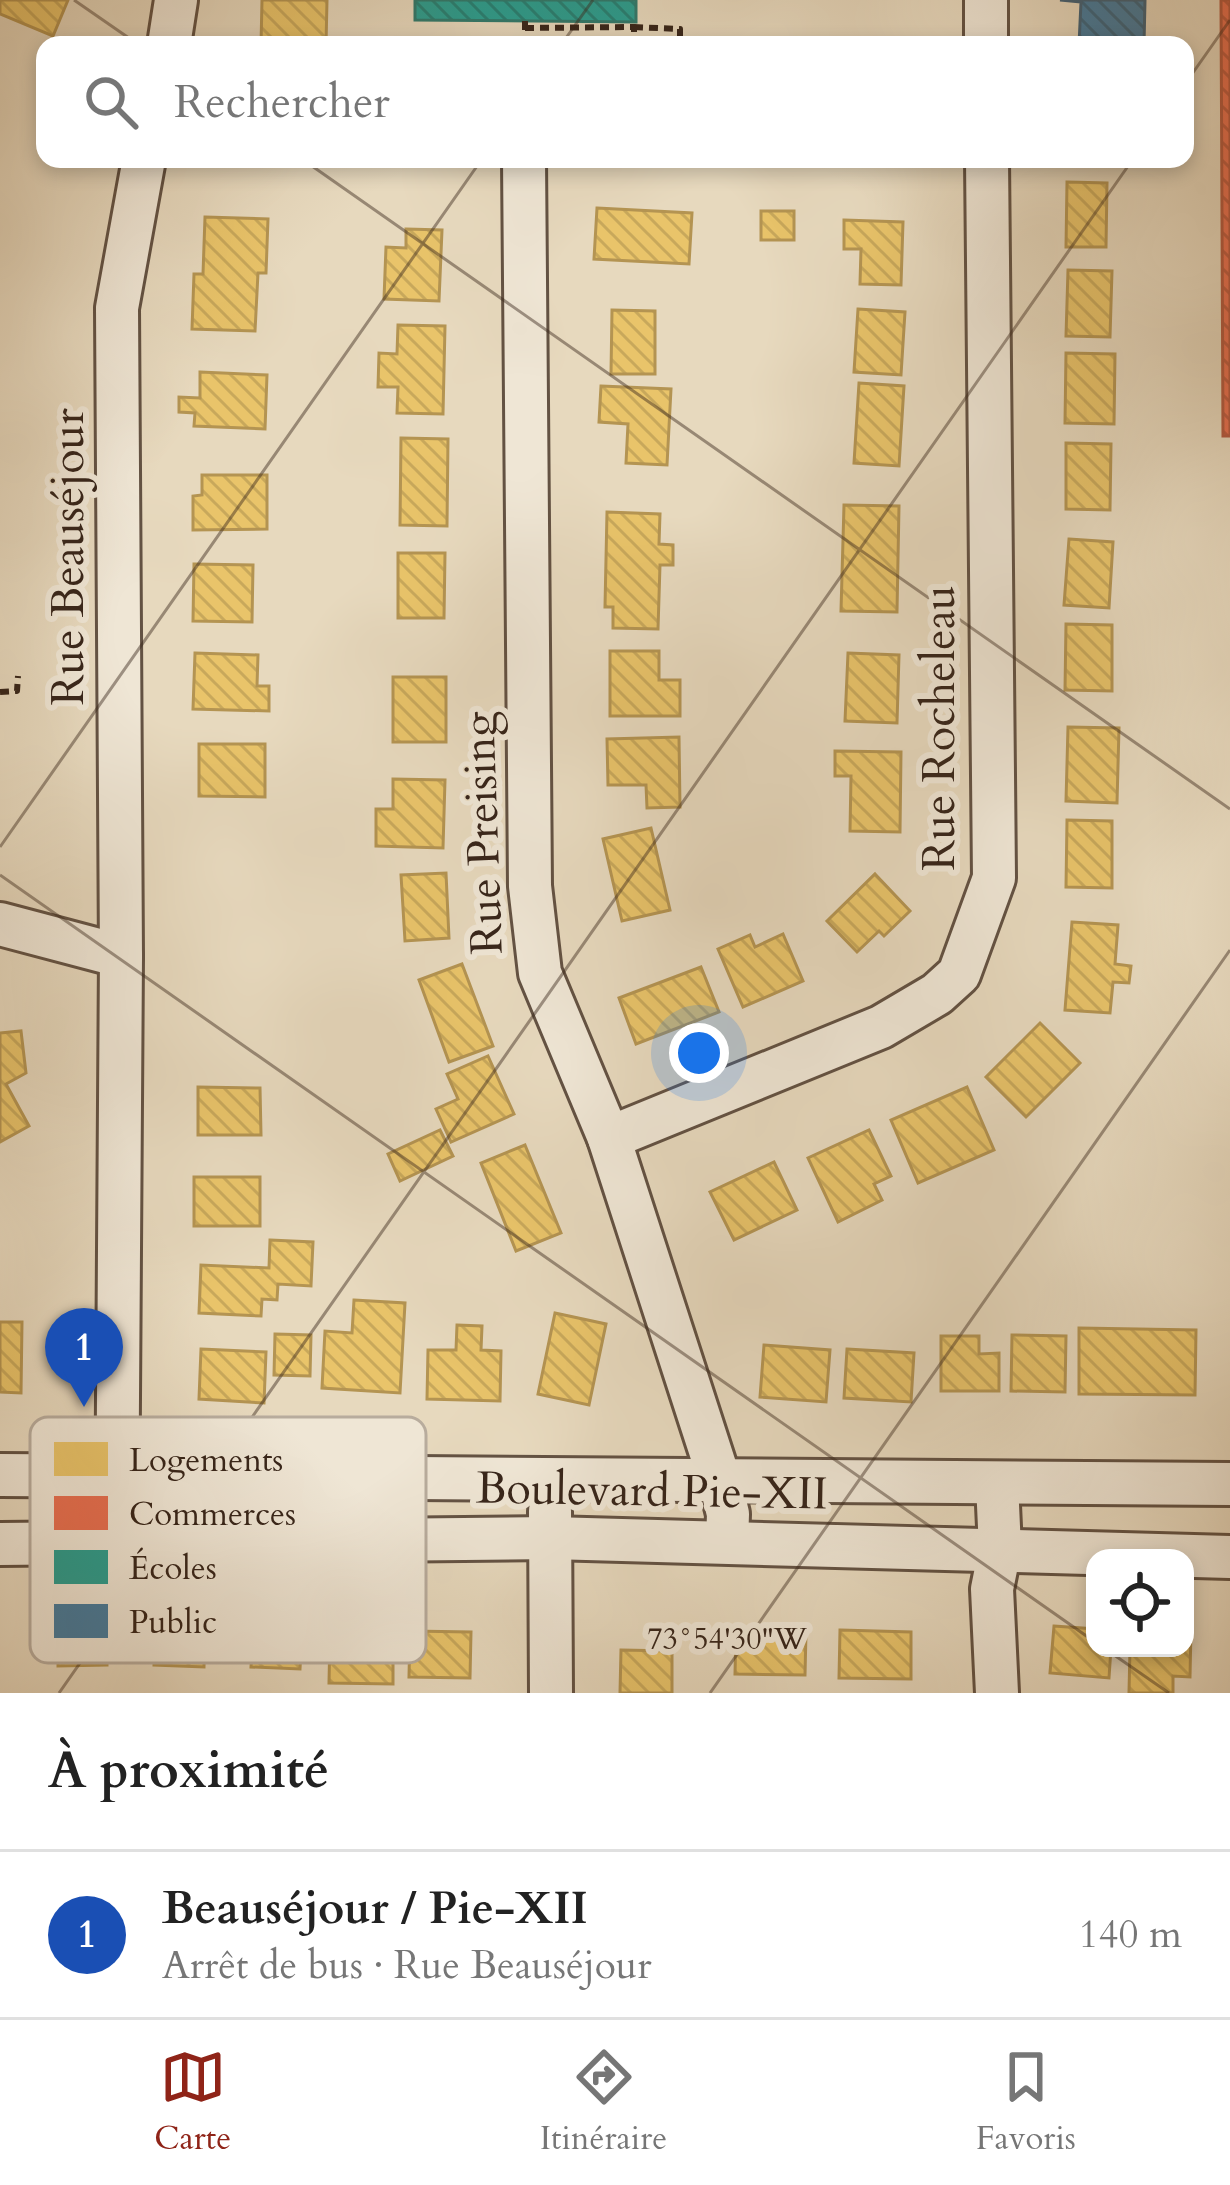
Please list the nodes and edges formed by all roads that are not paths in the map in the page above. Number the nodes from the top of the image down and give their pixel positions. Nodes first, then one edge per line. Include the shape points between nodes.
1 (176, 0) edge
2 (986, 0) edge
3 (170, 36) edge
4 (986, 36) edge
5 (142, 168) edge
6 (524, 168) edge
7 (987, 168) edge
8 (0, 924) edge
9 (121, 956) junction
10 (609, 1138) junction
11 (118, 1417) edge
12 (0, 1475) edge
13 (30, 1475) edge
14 (426, 1479) edge
15 (549, 1480) junction
16 (720, 1481) junction
17 (997, 1483) junction
18 (1230, 1484) edge
19 (551, 1538) junction
20 (426, 1540) edge
21 (727, 1542) junction
22 (1000, 1549) junction
23 (1230, 1557) edge
24 (551, 1693) edge
25 (998, 1693) edge

1 - 3 street
2 - 4 street
5 - 9 street, Rue Beauséjour via 117,308
6 - 10 street, Rue Preising via 530,886 540,973
7 - 10 street, Rue Rocheleau via 994,878 985,908 959,974 937,994 881,1028
8 - 9 street
9 - 11 street, Rue Beauséjour
10 - 16 street, Rue Preising
12 - 13 street, Boulevard Pie-XII
14 - 15 street, Boulevard Pie-XII
15 - 16 street, Boulevard Pie-XII
15 - 19 street
16 - 17 street, Boulevard Pie-XII
16 - 21 street, Rue Preising
17 - 18 street, Boulevard Pie-XII
17 - 22 street
19 - 20 street, Boulevard Pie-XII
19 - 21 street, Boulevard Pie-XII
19 - 24 street
21 - 22 street, Boulevard Pie-XII
22 - 23 street, Boulevard Pie-XII
22 - 25 street via 992,1589

